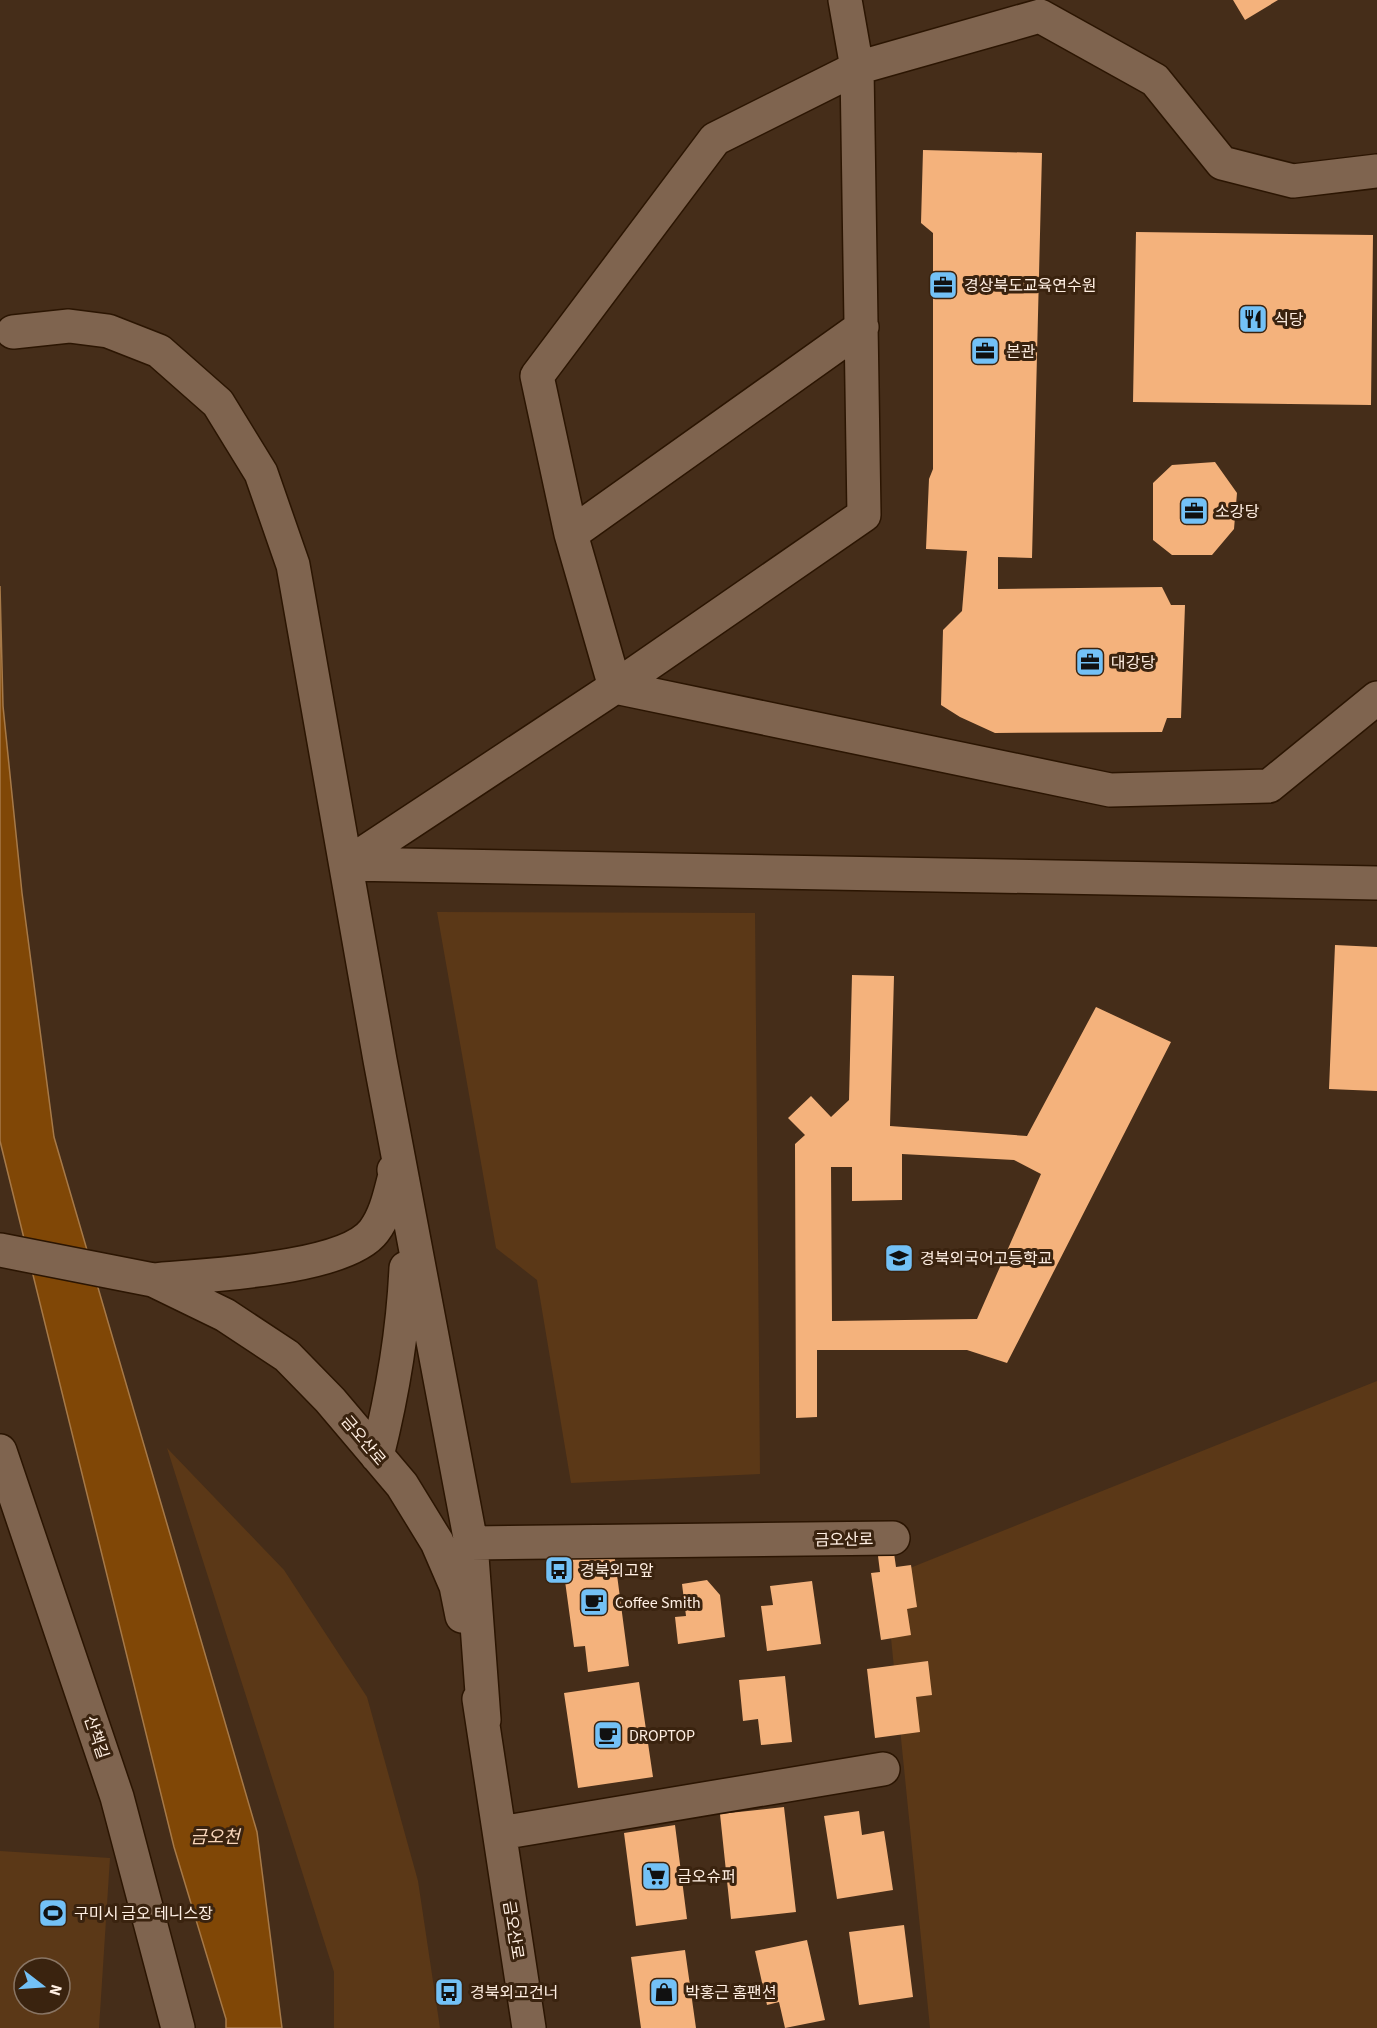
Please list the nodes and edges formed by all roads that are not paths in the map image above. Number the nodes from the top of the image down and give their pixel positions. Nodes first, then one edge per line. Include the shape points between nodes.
1 (845, 0) edge
2 (857, 68) junction
3 (1377, 171) edge
4 (862, 327) junction
5 (13, 332) dead end
6 (571, 534) junction
7 (615, 687) junction
8 (1377, 698) edge
9 (347, 864) junction
10 (1377, 883) edge
11 (380, 1060) junction
12 (402, 1179) junction
13 (0, 1250) edge
14 (153, 1280) junction
15 (0, 1451) edge
16 (377, 1455) junction
17 (893, 1538) dead end
18 (471, 1544) junction
19 (484, 1720) junction
20 (883, 1769) dead end
21 (500, 1833) junction
22 (178, 2028) edge
23 (529, 2028) edge

1 - 2 street
2 - 3 street via 1040,16 1155,80 1222,163 1293,181
2 - 4 street
2 - 6 street via 715,140 537,376
4 - 6 street
4 - 7 street via 864,515
5 - 9 street via 69,326 108,331 159,351 219,403 261,473 293,565
6 - 7 street
7 - 8 street via 1110,790 1269,786
7 - 9 street
9 - 10 street
9 - 11 street
11 - 12 street
11 - 14 street via 394,1175 386,1208 374,1232 346,1251 318,1259
12 - 16 street via 404,1315 392,1396
12 - 18 street
13 - 14 street, 금오산로
14 - 16 street, 금오산로 via 225,1315 287,1356
15 - 22 street, 산책길 via 117,1797
16 - 19 street, 금오산로 via 402,1485 436,1542 456,1586
17 - 18 street, 금오산로
18 - 19 street
19 - 21 street, 금오산로
20 - 21 street
21 - 23 street, 금오산로

